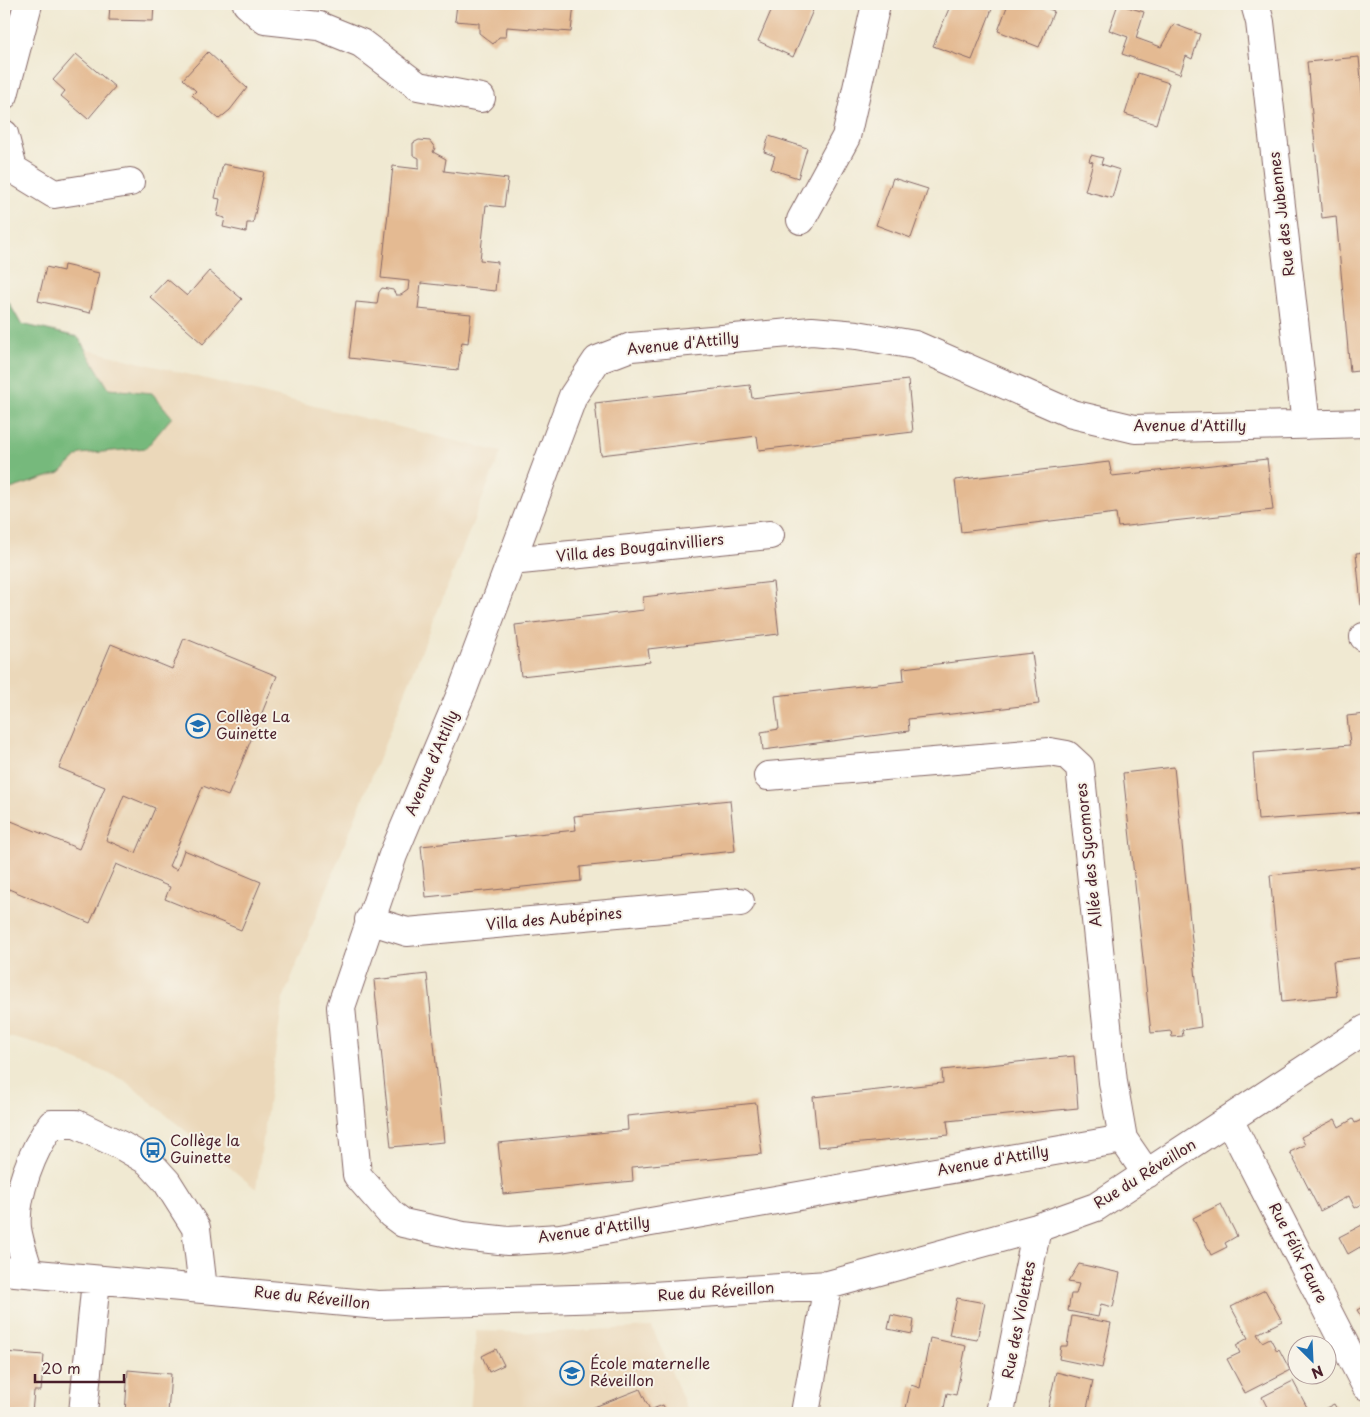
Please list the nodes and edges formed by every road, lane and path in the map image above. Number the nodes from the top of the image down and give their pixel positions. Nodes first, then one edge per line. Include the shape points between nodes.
1 (28, 4) edge
2 (247, 4) edge
3 (876, 4) edge
4 (1255, 4) edge
5 (4, 95) edge
6 (481, 98) dead end
7 (4, 134) edge
8 (130, 182) dead end
9 (801, 220) dead end
10 (1366, 422) edge
11 (1306, 425) junction
12 (770, 536) dead end
13 (512, 561) junction
14 (768, 776) dead end
15 (740, 902) dead end
16 (369, 920) junction
17 (1366, 1029) edge
18 (1229, 1120) junction
19 (1122, 1139) junction
20 (1147, 1174) junction
21 (1037, 1228) junction
22 (16, 1272) edge
23 (96, 1280) junction
24 (828, 1285) junction
25 (203, 1289) junction
26 (1366, 1386) edge
27 (83, 1413) edge
28 (806, 1413) edge
29 (1000, 1413) edge

1 - 5 street
2 - 6 street via 265,20 319,26 361,43 418,86
3 - 9 street via 846,136
4 - 11 street, Rue des Jubennes via 1260,22
7 - 8 street via 14,169 54,194
10 - 11 street, Avenue d'Attilly
11 - 13 street, Avenue d'Attilly via 1135,429 1072,414 915,345 857,335 812,331 632,346 597,360 573,396
12 - 13 street, Villa des Bougainvilliers
13 - 16 street, Avenue d'Attilly
14 - 19 street, Allée des Sycomores via 1050,752 1067,755 1080,767 1113,1082
15 - 16 street, Villa des Aubépines via 407,932
16 - 19 street, Avenue d'Attilly via 341,1007 357,1174 391,1214 402,1222 463,1236 508,1241 560,1238
17 - 18 street, Rue du Réveillon
18 - 20 street, Rue du Réveillon
18 - 26 street, Rue Félix Faure
19 - 20 street
20 - 21 street, Rue du Réveillon via 1096,1207
21 - 24 street, Rue du Réveillon
21 - 29 street, Rue des Violettes
22 - 23 street, Rue du Réveillon
22 - 25 street via 17,1202 42,1136 52,1124 76,1124 148,1161 168,1182 196,1228
23 - 25 street, Rue du Réveillon
23 - 27 street
24 - 25 street, Rue du Réveillon via 637,1297 378,1305
24 - 28 street

